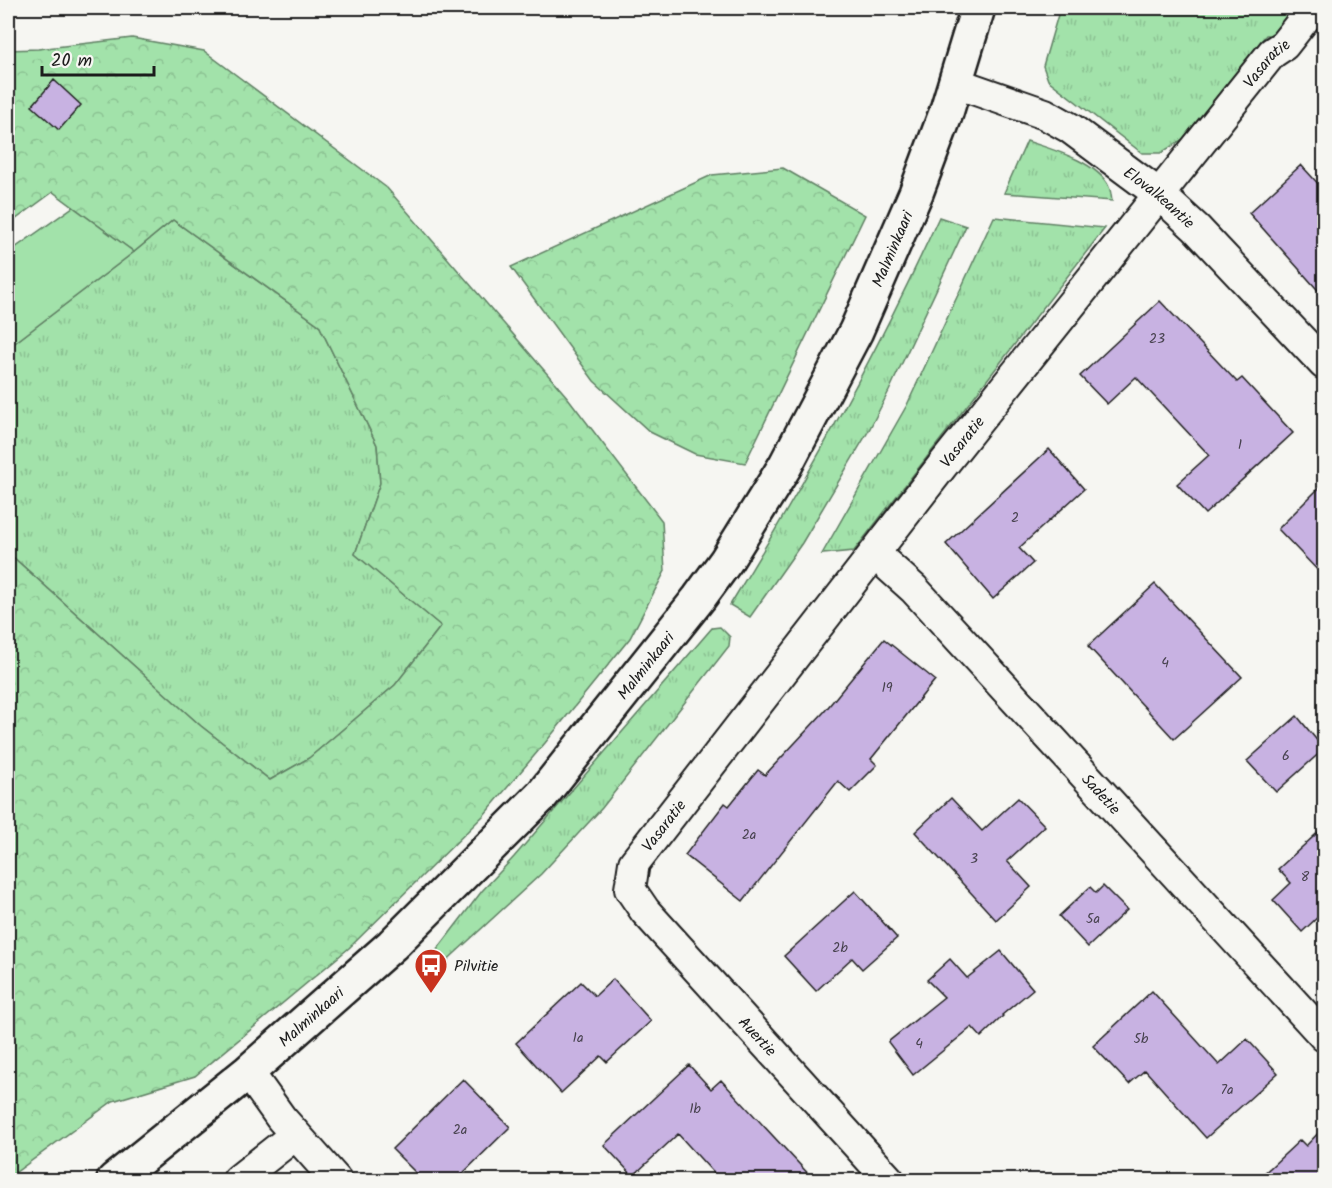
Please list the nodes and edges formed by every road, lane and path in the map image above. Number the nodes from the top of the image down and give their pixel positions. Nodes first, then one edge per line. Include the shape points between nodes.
1 (978, 8) edge
2 (1313, 8) edge
3 (956, 82) junction
4 (1160, 195) junction
5 (1324, 364) edge
6 (875, 554) junction
7 (630, 889) joint
8 (1324, 1036) edge
9 (248, 1072) junction
10 (296, 1135) junction
11 (114, 1180) edge
12 (238, 1180) edge
13 (336, 1180) edge
14 (889, 1180) edge

1 - 3 main road, Malminkaari
2 - 4 street, Vasaratie via 1284,45 1272,52
3 - 4 street, Elovalkeantie via 1045,114
3 - 9 main road, Malminkaari via 916,193 856,331 785,466 726,561 542,795 392,945
4 - 5 street, Elovalkeantie
4 - 6 street, Vasaratie
6 - 7 street, Vasaratie via 640,853 634,863
6 - 8 street, Sadetie via 914,589
7 - 14 street, Auertie via 645,911
9 - 10 street
9 - 11 main road, Malminkaari
10 - 12 street
10 - 13 street

